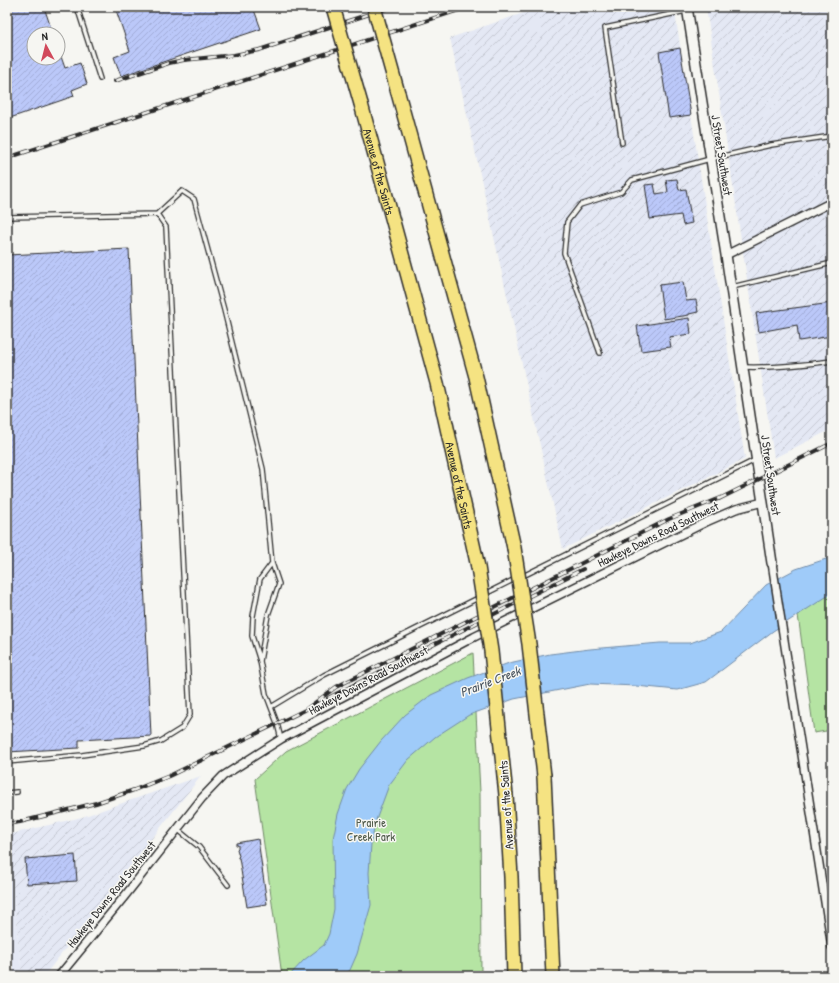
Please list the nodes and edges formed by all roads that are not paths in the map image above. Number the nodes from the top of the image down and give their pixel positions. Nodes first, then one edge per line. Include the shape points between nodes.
1 (77, 7) edge
2 (333, 7) edge
3 (374, 7) edge
4 (687, 9) edge
5 (100, 79) dead end
6 (832, 136) edge
7 (622, 143) dead end
8 (710, 159) junction
9 (832, 202) edge
10 (157, 214) junction
11 (7, 217) edge
12 (726, 255) junction
13 (832, 263) edge
14 (730, 287) junction
15 (600, 353) dead end
16 (832, 361) edge
17 (742, 367) junction
18 (756, 460) junction
19 (763, 502) junction
20 (272, 563) junction
21 (772, 563) joint
22 (260, 661) junction
23 (271, 706) junction
24 (281, 739) junction
25 (7, 762) edge
26 (17, 792) dead end
27 (7, 793) edge
28 (177, 829) junction
29 (228, 885) dead end
30 (832, 947) edge
31 (514, 975) edge
32 (59, 976) edge
33 (553, 976) edge

1 - 5 lane
2 - 31 highway, Avenue of the Saints, bridge via 437,383 478,567 491,651 506,795
3 - 33 highway, bridge via 476,377 514,548 530,644 544,776
4 - 7 lane via 605,28
4 - 8 street, J Street Southwest
6 - 8 lane via 771,145
8 - 12 street, J Street Southwest
8 - 15 lane via 632,180 621,192 580,205 567,222 564,253
9 - 12 street
10 - 11 lane
10 - 20 lane via 182,191 194,199 263,468
10 - 25 lane via 166,227 190,715 182,728 161,741 144,746
12 - 14 street, J Street Southwest
13 - 14 lane
14 - 17 street, J Street Southwest
16 - 17 lane via 769,368
17 - 18 street, J Street Southwest
18 - 19 street, J Street Southwest
18 - 23 lane via 324,675
19 - 21 street, J Street Southwest
19 - 24 street, Hawkeye Downs Road Southwest via 736,509 706,522 474,637
20 - 22 lane via 279,584 268,615
20 - 22 lane via 260,579 255,602 252,636
21 - 30 street, J Street Southwest
22 - 23 lane via 266,694
23 - 24 lane
24 - 28 street, Hawkeye Downs Road Southwest via 223,776
26 - 27 lane
28 - 29 lane via 199,847
28 - 32 street, Hawkeye Downs Road Southwest

